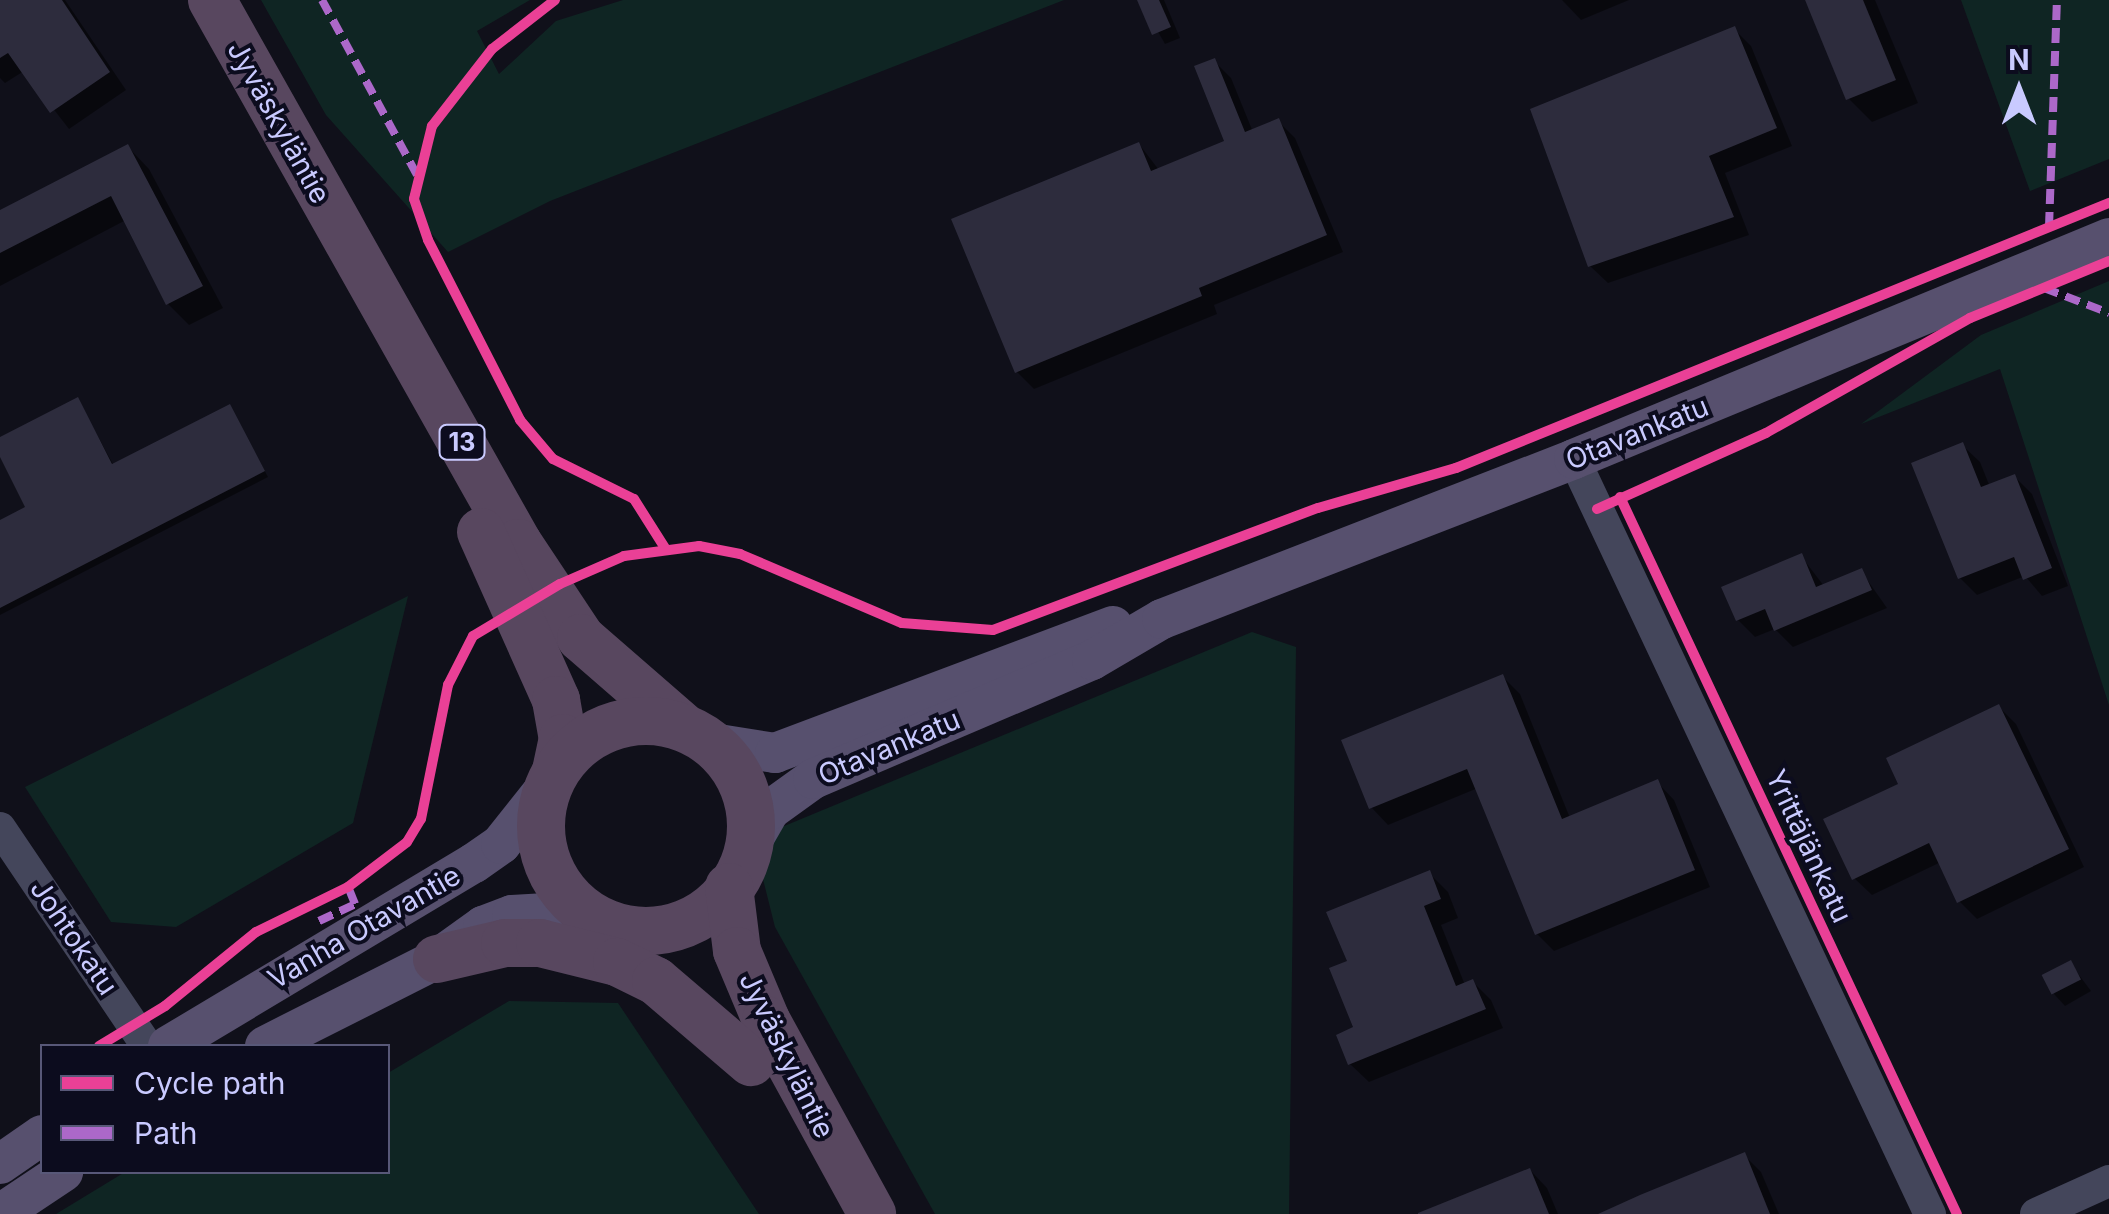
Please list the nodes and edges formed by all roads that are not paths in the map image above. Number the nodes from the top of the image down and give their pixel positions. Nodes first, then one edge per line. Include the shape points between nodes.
1 (212, 0) edge
2 (2109, 238) edge
3 (346, 244) junction
4 (1574, 460) junction
5 (1162, 619) junction
6 (696, 734) junction
7 (550, 780) junction
8 (0, 828) edge
9 (738, 869) junction
10 (581, 911) junction
11 (632, 935) junction
12 (437, 959) junction
13 (147, 1044) edge
14 (171, 1044) edge
15 (269, 1044) edge
16 (751, 1062) junction
17 (40, 1135) edge
18 (0, 1164) edge
19 (60, 1174) edge
20 (2109, 1180) edge
21 (0, 1214) edge
22 (842, 1214) edge
23 (872, 1214) edge
24 (1930, 1214) edge
25 (2036, 1214) edge

1 - 3 highway, Jyväskyläntie / 13
2 - 4 main road, Otavankatu
3 - 6 highway, Jyväskyläntie / 13 via 518,544 581,638
3 - 7 highway, Jyväskyläntie / 13 via 536,648 562,719
4 - 5 main road, Otavankatu
4 - 24 street, Yrittäjänkatu
5 - 6 main road, Otavankatu via 1103,628 775,752
5 - 9 main road, Otavankatu via 1092,660 813,779 770,810
6 - 7 highway via 643,720 606,726 580,740
6 - 9 highway, 13 via 736,767 745,790
7 - 10 highway, 13 via 548,847 558,879
7 - 14 main road, Vanha Otavantie via 501,844 474,863
8 - 13 street, Johtokatu
9 - 11 highway via 691,926
9 - 23 highway, Jyväskyläntie / 13 via 737,951 766,1020
10 - 11 highway
10 - 12 main road, Vanha Otavantie via 512,915 460,937
11 - 16 highway, Jyväskyläntie via 709,997
12 - 15 main road, Vanha Otavantie
12 - 16 highway via 505,942 540,943 617,962 656,981
16 - 22 highway, Jyväskyläntie
17 - 18 main road
19 - 21 main road
20 - 25 street

